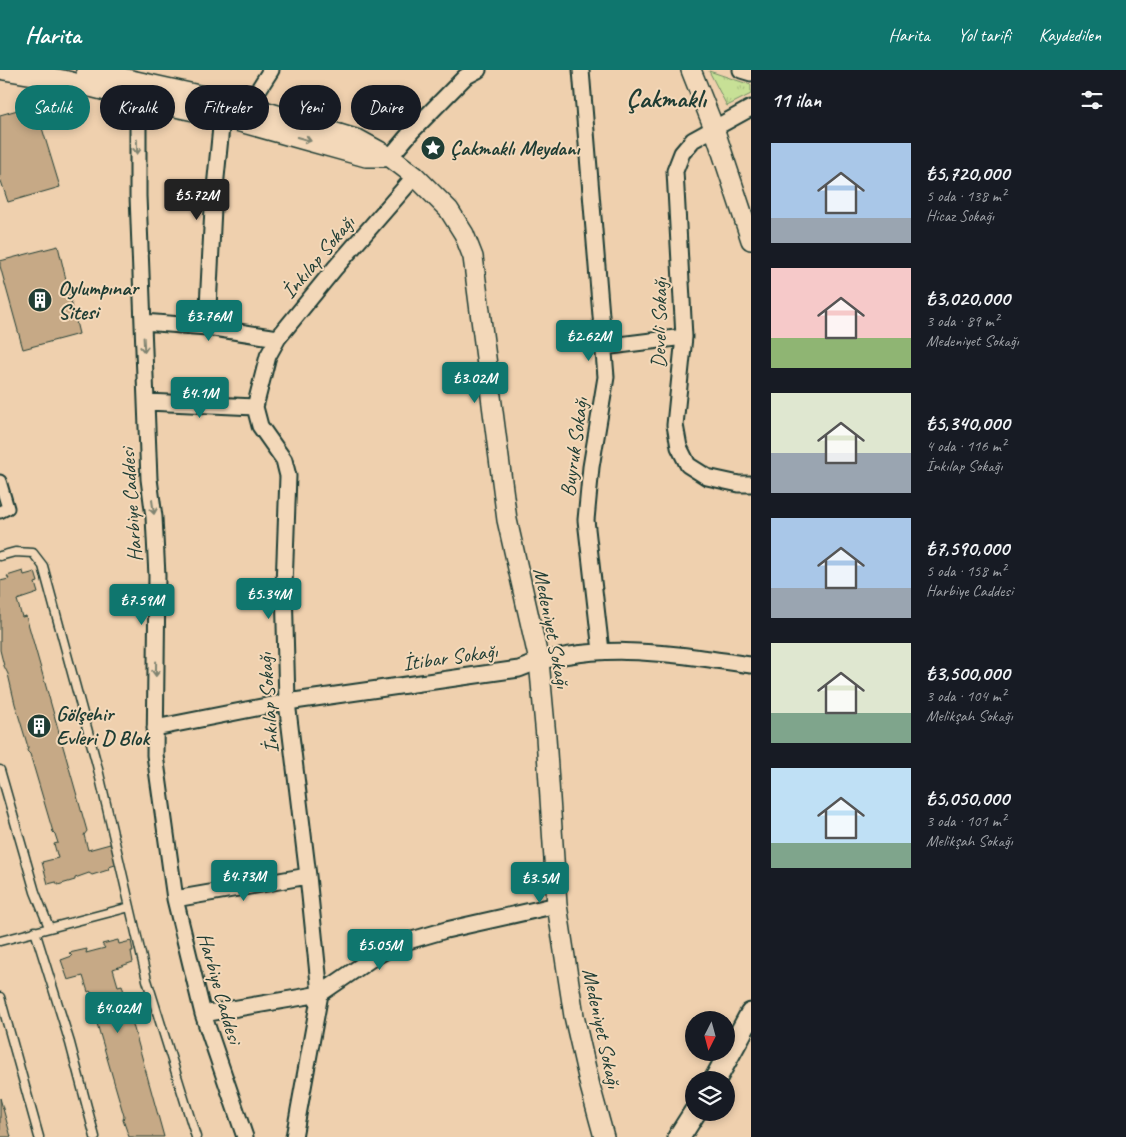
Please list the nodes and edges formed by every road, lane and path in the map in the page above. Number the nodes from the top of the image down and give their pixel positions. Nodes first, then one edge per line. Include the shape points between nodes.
1 (4, 70) edge
2 (86, 70) edge
3 (271, 70) edge
4 (478, 70) edge
5 (581, 70) edge
6 (691, 70) edge
7 (741, 70) edge
8 (751, 73) edge
9 (63, 75) edge
10 (114, 85) edge
11 (126, 85) edge
12 (262, 85) edge
13 (751, 108) edge
14 (269, 119) edge
15 (714, 128) junction
16 (139, 130) edge
17 (221, 130) edge
18 (390, 157) junction
19 (415, 176) junction
20 (751, 240) edge
21 (143, 322) junction
22 (207, 326) junction
23 (684, 337) junction
24 (278, 338) junction
25 (603, 347) junction
26 (147, 402) junction
27 (255, 407) junction
28 (0, 481) edge
29 (751, 484) edge
30 (0, 512) edge
31 (0, 556) edge
32 (602, 650) junction
33 (539, 661) junction
34 (751, 665) edge
35 (287, 702) junction
36 (156, 728) junction
37 (0, 770) edge
38 (308, 876) junction
39 (175, 899) junction
40 (557, 904) junction
41 (130, 907) junction
42 (50, 927) junction
43 (35, 931) junction
44 (0, 941) edge
45 (320, 994) junction
46 (0, 998) edge
47 (203, 1014) junction
48 (751, 1014) edge
49 (720, 1071) edge
50 (689, 1121) edge
51 (39, 1137) edge
52 (95, 1137) edge
53 (196, 1137) edge
54 (245, 1137) edge
55 (294, 1137) edge
56 (604, 1137) edge
57 (679, 1137) edge

1 - 9 street
2 - 11 street
3 - 12 street
4 - 18 street via 466,77
5 - 25 street, Buyruk Sokağı
6 - 15 street
7 - 8 street
9 - 10 street
13 - 15 street, Develi Sokağı
14 - 18 street, Medeniyet Sokağı via 359,140
15 - 20 street
15 - 23 street, Develi Sokağı via 693,140 675,171
16 -> 21 street, Harbiye Caddesi
17 - 22 street
18 - 19 street, Medeniyet Sokağı
19 - 24 street, İnkılap Sokağı
19 - 33 street, Medeniyet Sokağı via 449,210 473,257 507,520
21 - 22 street
21 -> 26 street, Harbiye Caddesi
22 - 24 street
23 - 25 street
23 - 29 street, Develi Sokağı via 675,425 679,447 688,466 707,477
24 - 27 street, İnkılap Sokağı via 268,356
25 - 32 street, Buyruk Sokağı via 606,377 591,466 586,520
26 - 27 street
26 -> 36 street, Harbiye Caddesi via 157,576
27 - 35 street, İnkılap Sokağı via 260,426 284,460 288,476 284,586
28 - 30 street via 8,508
31 - 41 lane via 15,552 33,553 43,566 97,765
32 - 33 street, İtibar Sokağı
32 - 34 street, İtibar Sokağı via 673,654
33 - 35 street, İtibar Sokağı via 519,669
33 - 40 street, Medeniyet Sokağı
35 - 36 street, İtibar Sokağı
35 - 38 street, İnkılap Sokağı
36 - 39 street, Harbiye Caddesi via 155,755
37 - 42 lane via 35,892
38 - 39 street
38 - 45 street, İnkılap Sokağı
39 - 47 street, Harbiye Caddesi
40 - 45 street via 398,944
40 - 56 street, Medeniyet Sokağı via 574,1016
41 - 42 lane
41 - 53 lane via 147,980
42 - 43 lane
43 - 44 lane
43 - 52 lane
45 - 47 street
45 - 55 street, İnkılap Sokağı
46 - 51 lane
47 - 54 street, Harbiye Caddesi
48 - 49 main road
50 - 57 main road

